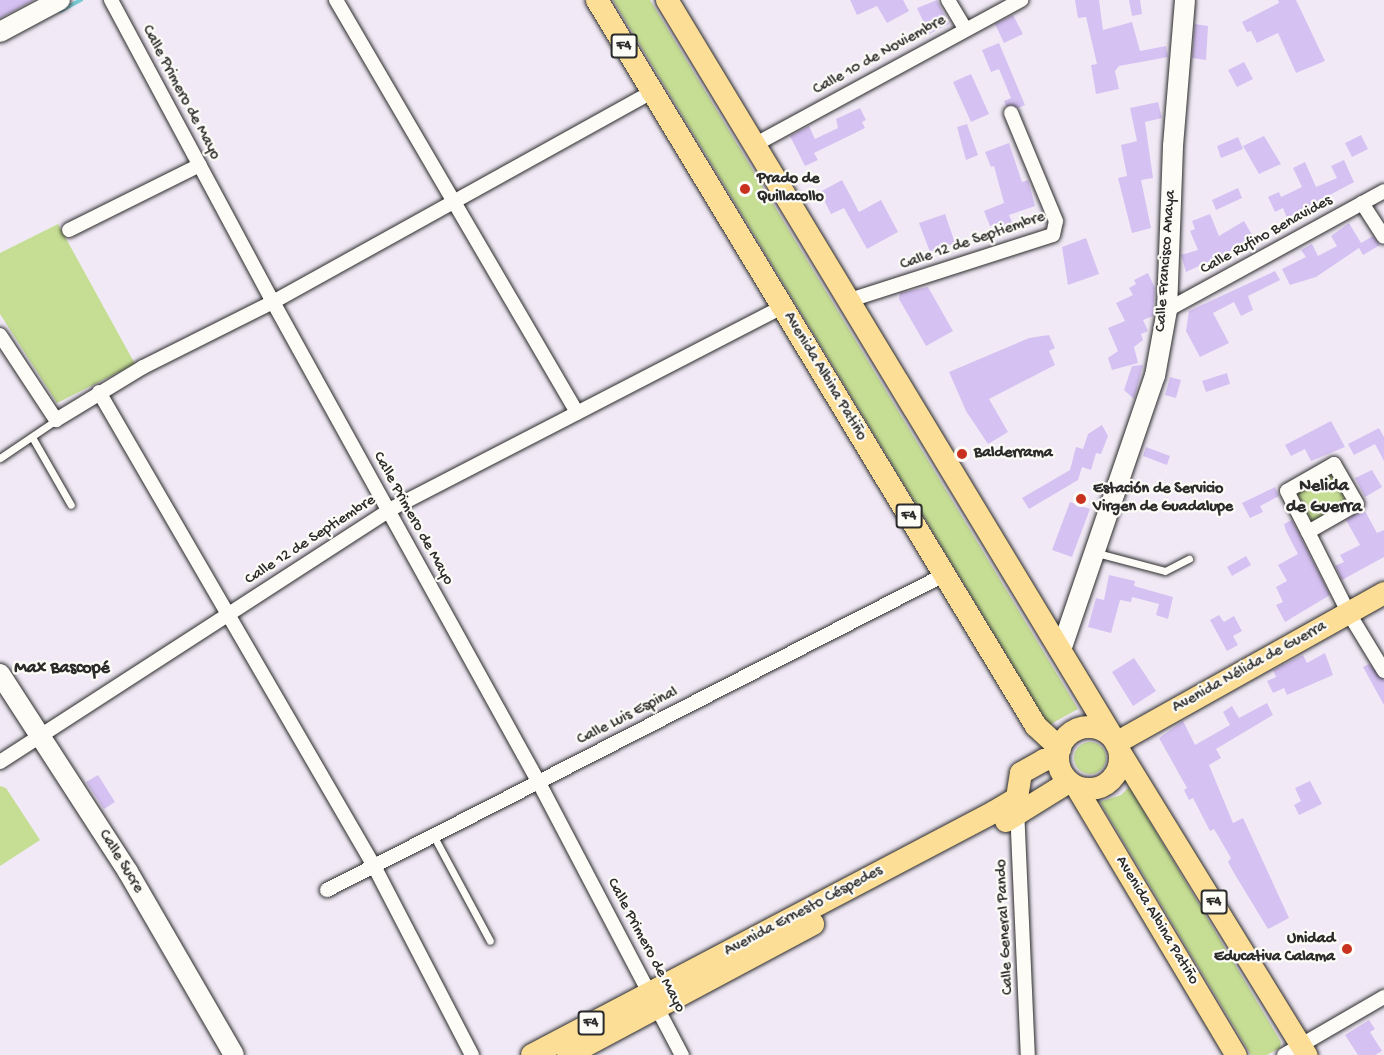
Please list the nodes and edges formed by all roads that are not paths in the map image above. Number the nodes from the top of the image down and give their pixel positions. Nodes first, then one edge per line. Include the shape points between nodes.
1 (60, 0) edge
2 (111, 0) edge
3 (336, 0) edge
4 (597, 0) edge
5 (667, 0) edge
6 (948, 0) edge
7 (1021, 0) edge
8 (1185, 0) edge
9 (965, 28) junction
10 (0, 32) edge
11 (651, 92) junction
12 (1011, 114) dead end
13 (756, 144) junction
14 (200, 165) junction
15 (1384, 191) edge
16 (456, 201) junction
17 (1362, 203) junction
18 (69, 230) dead end
19 (1384, 237) edge
20 (848, 301) junction
21 (273, 302) junction
22 (782, 307) junction
23 (1167, 310) junction
24 (0, 335) edge
25 (99, 392) junction
26 (577, 413) junction
27 (56, 420) junction
28 (32, 437) junction
29 (0, 458) edge
30 (71, 505) dead end
31 (389, 510) junction
32 (1308, 532) junction
33 (1095, 552) junction
34 (1189, 559) dead end
35 (944, 574) junction
36 (1384, 593) edge
37 (1348, 612) junction
38 (226, 616) junction
39 (1061, 650) junction
40 (1384, 671) edge
41 (0, 674) edge
42 (40, 736) junction
43 (1116, 743) junction
44 (1059, 753) junction
45 (0, 762) edge
46 (538, 781) junction
47 (1073, 784) junction
48 (1017, 806) junction
49 (433, 835) junction
50 (374, 866) junction
51 (327, 890) dead end
52 (490, 941) dead end
53 (1384, 997) edge
54 (655, 999) junction
55 (1297, 1052) edge
56 (234, 1055) edge
57 (472, 1055) edge
58 (532, 1055) edge
59 (568, 1055) edge
60 (682, 1055) edge
61 (1028, 1055) edge
62 (1236, 1055) edge

1 - 10 main road
2 - 14 street, Calle Primero de Mayo
3 - 16 street
4 - 11 highway, Avenida Albina Patiño / F4
5 - 13 highway, F4
6 - 9 street
7 - 9 street, Calle 10 de Noviembre
8 - 23 main road, Calle Francisco Anaya via 1173,146
9 - 13 street, Calle 10 de Noviembre
11 - 16 street
11 - 22 highway, Avenida Albina Patiño / F4
12 - 20 street, Calle 12 de Septiembre via 1056,221 1053,235
13 - 20 highway, F4
14 - 18 street
14 - 21 street, Calle Primero de Mayo
15 - 17 street, Calle Rufino Benavides
16 - 21 street
16 - 26 street
17 - 19 street
17 - 23 street, Calle Rufino Benavides
20 - 39 highway, F4
21 - 25 street
21 - 31 street, Calle Primero de Mayo
22 - 26 street, Calle 12 de Septiembre
22 - 35 highway, Avenida Albina Patiño / F4
23 - 33 main road, Calle Francisco Anaya via 1155,376
24 - 27 street
25 - 27 street
25 - 38 street
26 - 31 street, Calle 12 de Septiembre
27 - 28 lane
28 - 29 lane
28 - 30 lane
31 - 38 street, Calle 12 de Septiembre
31 - 46 street, Calle Primero de Mayo
32 - 32 street via 1357,504 1334,464 1287,491
32 - 37 street
33 - 34 lane via 1164,571
33 - 39 main road, Calle Francisco Anaya
35 - 44 highway, Avenida Albina Patiño / F4 via 1036,726
35 - 46 street, Calle Luis Espinal
36 - 37 highway, Avenida Nélida de Guerra
37 - 40 street
37 - 43 highway, Avenida Nélida de Guerra
38 - 42 street, Calle 12 de Septiembre
38 - 50 street
39 - 43 highway, F4
41 - 42 main road, Calle Sucre
42 - 45 street, Calle 12 de Septiembre
42 - 56 main road, Calle Sucre via 128,872
43 - 44 highway via 1087,727 1070,734
43 - 47 highway, F4 via 1120,766 1112,779 1100,788
43 - 55 main road, F4
44 - 47 highway, F4
44 - 48 highway via 1021,773
46 - 49 street, Calle Luis Espinal
46 - 54 street, Calle Primero de Mayo
47 - 48 highway, Avenida Ernesto Céspedes / F4
47 - 62 main road, Avenida Albina Patiño / F4
48 - 54 highway, Avenida Ernesto Céspedes / F4
48 - 61 street, Calle General Pando
49 - 50 street, Calle Luis Espinal
49 - 52 lane
50 - 51 street, Calle Luis Espinal
50 - 57 street
53 - 55 street
54 - 58 highway, Avenida Ernesto Céspedes / F4
54 - 59 highway, Avenida Ernesto Céspedes / F4
54 - 60 street, Calle Primero de Mayo

